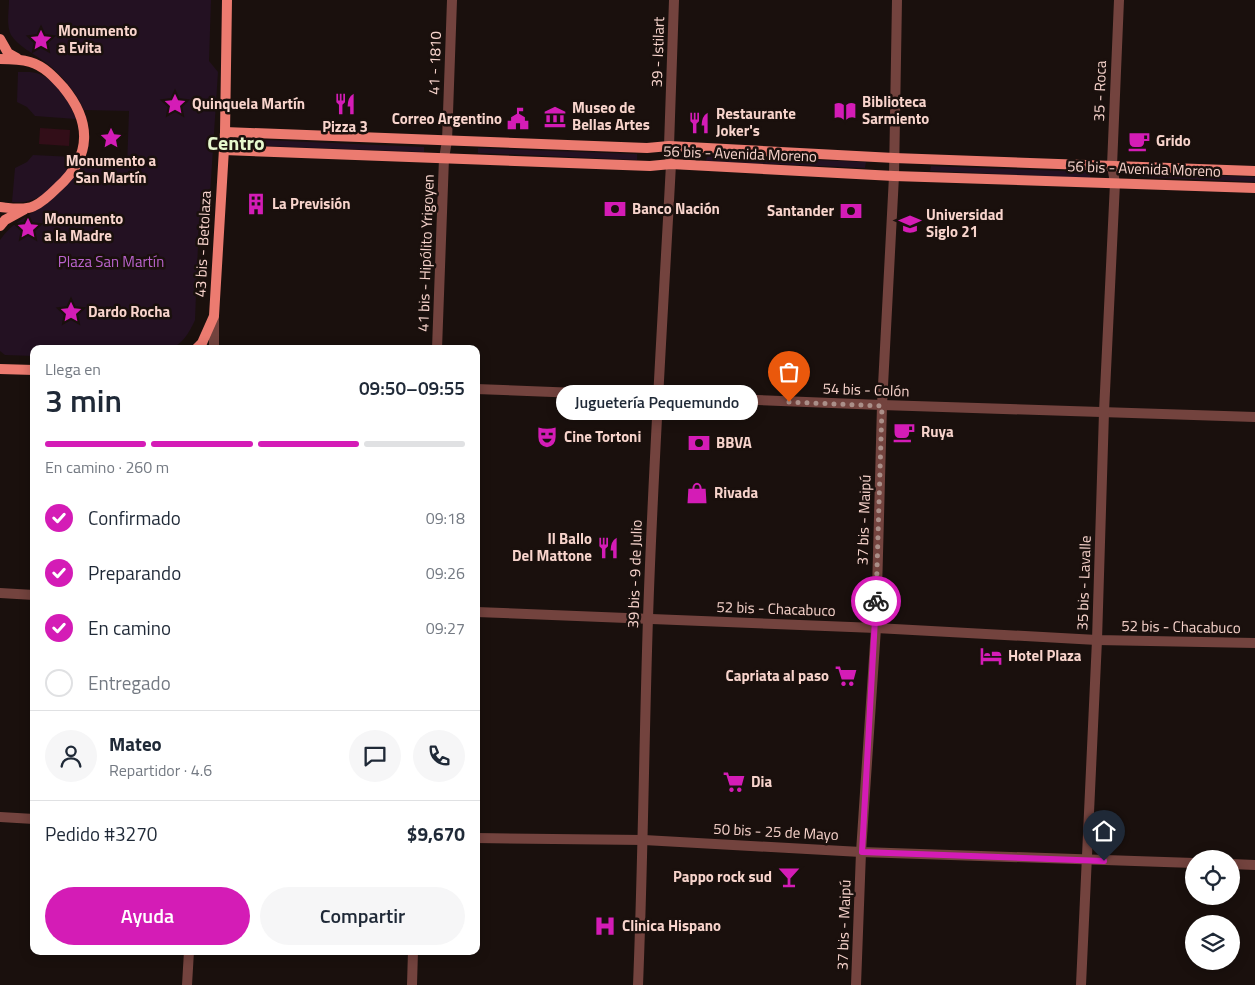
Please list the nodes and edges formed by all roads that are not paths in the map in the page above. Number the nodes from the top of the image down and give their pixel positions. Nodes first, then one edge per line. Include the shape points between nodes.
1 (227, 0) edge
2 (452, 0) edge
3 (674, 0) edge
4 (897, 0) edge
5 (1118, 0) edge
6 (0, 39) edge
7 (0, 59) edge
8 (18, 59) junction
9 (224, 141) junction
10 (447, 141) junction
11 (669, 146) junction
12 (444, 158) junction
13 (894, 158) junction
14 (671, 164) junction
15 (1112, 166) junction
16 (1255, 170) edge
17 (894, 176) junction
18 (1114, 183) junction
19 (1255, 188) edge
20 (0, 208) edge
21 (25, 208) junction
22 (0, 226) edge
23 (214, 316) junction
24 (200, 345) edge
25 (214, 345) edge
26 (438, 345) edge
27 (0, 369) edge
28 (30, 370) edge
29 (480, 389) edge
30 (658, 396) junction
31 (882, 406) junction
32 (1104, 412) junction
33 (1255, 417) edge
34 (0, 593) edge
35 (30, 595) edge
36 (480, 612) edge
37 (648, 619) junction
38 (876, 628) junction
39 (1097, 640) junction
40 (1255, 644) edge
41 (0, 817) edge
42 (30, 818) edge
43 (480, 838) edge
44 (644, 840) junction
45 (862, 852) junction
46 (1086, 861) junction
47 (1185, 863) edge
48 (1240, 864) edge
49 (1255, 865) edge
50 (189, 955) edge
51 (413, 955) edge
52 (187, 985) edge
53 (412, 985) edge
54 (638, 985) edge
55 (856, 985) edge
56 (1081, 985) edge

1 - 9 main road, 43 bis - Betolaza
2 - 10 street, 41 - 1810
3 - 11 street, 39 - Istilart
4 - 13 street, 37 bis - Maipú
5 - 15 street, 35 - Roca
6 - 8 main road via 8,53
7 - 8 main road
8 - 21 main road via 43,68 59,82 78,109 85,137 83,152 62,184 34,206
9 - 10 main road, 56 bis - Avenida Moreno
9 - 12 main road, 56 bis - Avenida Moreno
9 - 23 main road, 43 bis - Betolaza
10 - 11 main road, 56 bis - Avenida Moreno
10 - 12 street, 41 - 1810
11 - 13 main road, 56 bis - Avenida Moreno
11 - 14 street, 39 - Istilart
12 - 14 main road, 56 bis - Avenida Moreno via 650,166
12 - 26 street, 41 bis - Hipólito Yrigoyen
13 - 15 main road, 56 bis - Avenida Moreno
13 - 17 street, 37 bis - Maipú
14 - 17 main road, 56 bis - Avenida Moreno
14 - 30 street, 39 bis - 9 de Julio
15 - 16 main road, 56 bis - Avenida Moreno
15 - 18 street, 35 - Roca
17 - 18 main road, 56 bis - Avenida Moreno
17 - 31 street, 37 bis - Maipú
18 - 19 main road, 56 bis - Avenida Moreno
18 - 32 street, 35 bis - Lavalle
20 - 21 main road
21 - 22 main road
23 - 24 main road
23 - 25 street, 43 bis - Betolaza
27 - 28 main road
29 - 30 street, 54 bis - Colón
30 - 31 street, 54 bis - Colón
30 - 37 street, 39 bis - 9 de Julio
31 - 32 street, 54 bis - Colón
31 - 38 street, 37 bis - Maipú
32 - 33 street, 54 bis - Colón
32 - 39 street, 35 bis - Lavalle
34 - 35 street
36 - 37 street, 52 bis - Chacabuco
37 - 38 street, 52 bis - Chacabuco
37 - 44 street, 39 bis - 9 de Julio
38 - 39 street, 52 bis - Chacabuco
38 - 45 street, 37 bis - Maipú
39 - 40 street, 52 bis - Chacabuco
39 - 46 street, 35 bis - Lavalle
41 - 42 street
43 - 44 street, 50 bis - 25 de Mayo
44 - 45 street, 50 bis - 25 de Mayo
44 - 54 street, 39 bis - 9 de Julio
45 - 46 street, 50 bis - 25 de Mayo
45 - 55 street, 37 bis - Maipú
46 - 47 street, 50 bis - 25 de Mayo
46 - 56 street, 35 bis - Lavalle
48 - 49 street
50 - 52 street
51 - 53 street

